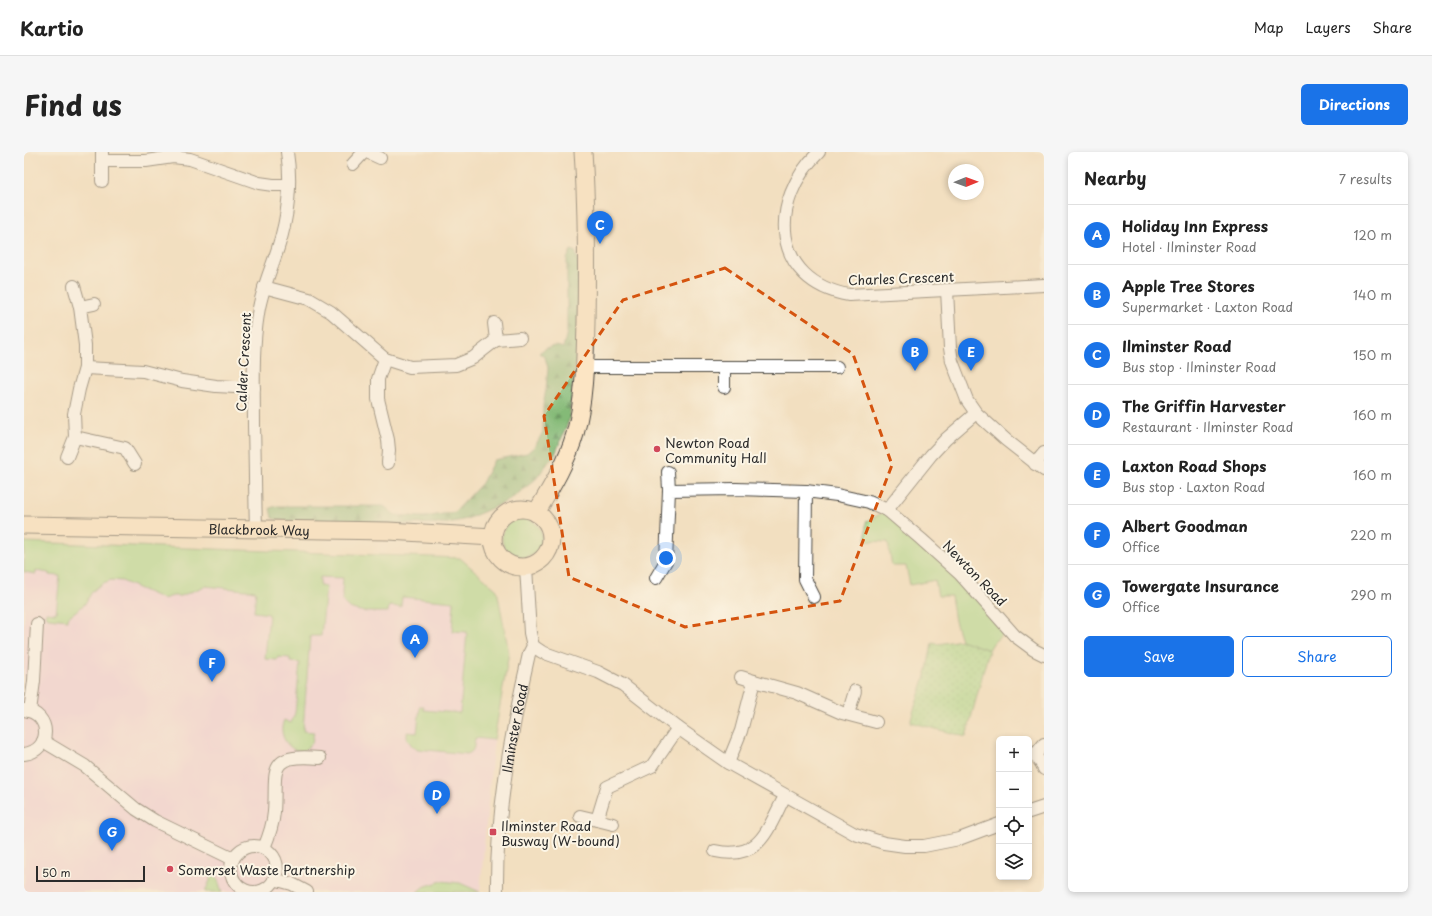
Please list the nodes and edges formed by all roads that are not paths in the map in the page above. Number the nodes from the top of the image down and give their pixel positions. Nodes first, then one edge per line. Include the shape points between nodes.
1 (287, 152) edge
2 (365, 152) edge
3 (583, 152) edge
4 (819, 152) edge
5 (103, 157) edge
6 (380, 158) dead end
7 (353, 164) dead end
8 (102, 181) dead end
9 (289, 185) junction
10 (1044, 285) edge
11 (74, 286) dead end
12 (264, 287) junction
13 (947, 290) junction
14 (94, 304) dead end
15 (80, 307) junction
16 (494, 323) dead end
17 (520, 338) dead end
18 (496, 340) junction
19 (385, 359) junction
20 (585, 367) junction
21 (724, 367) junction
22 (837, 367) dead end
23 (85, 368) junction
24 (724, 386) dead end
25 (254, 388) junction
26 (976, 413) junction
27 (75, 437) junction
28 (1044, 453) edge
29 (67, 457) dead end
30 (388, 463) dead end
31 (135, 464) dead end
32 (1040, 467) edge
33 (668, 472) dead end
34 (669, 490) junction
35 (806, 491) junction
36 (887, 510) junction
37 (536, 513) junction
38 (24, 526) edge
39 (256, 529) junction
40 (493, 537) junction
41 (526, 567) junction
42 (656, 578) dead end
43 (814, 596) dead end
44 (38, 624) dead end
45 (534, 646) junction
46 (1044, 655) edge
47 (741, 677) dead end
48 (754, 681) junction
49 (855, 691) dead end
50 (27, 711) edge
51 (848, 714) junction
52 (876, 722) dead end
53 (678, 728) junction
54 (43, 741) junction
55 (1044, 744) edge
56 (1032, 753) edge
57 (24, 754) edge
58 (320, 758) dead end
59 (728, 763) junction
60 (1044, 769) edge
61 (785, 796) junction
62 (1044, 807) edge
63 (1032, 811) edge
64 (580, 816) dead end
65 (597, 820) junction
66 (613, 824) dead end
67 (996, 825) edge
68 (264, 848) junction
69 (715, 851) dead end
70 (233, 859) junction
71 (274, 879) junction
72 (244, 891) edge
73 (307, 892) edge
74 (496, 892) edge

1 - 9 street, Calder Crescent
2 - 6 street
2 - 7 street
3 - 20 street via 586,246
4 - 13 street, Charles Crescent via 794,185 785,215 788,247 800,269 822,287 849,295
5 - 8 street
5 - 9 street via 146,161 172,157 190,159 259,183
9 - 12 street, Calder Crescent via 287,212 279,247
10 - 13 street, Charles Crescent
11 - 15 street
12 - 19 street via 309,299 331,312
12 - 25 street, Calder Crescent via 256,332
13 - 26 street via 952,361 967,400
14 - 15 street
15 - 23 street
16 - 18 street
17 - 18 street
18 - 19 street via 473,358 456,365 410,367
19 - 30 street via 378,379 378,398 395,450
20 - 21 street
20 - 37 street via 578,422 573,440 558,475
21 - 22 street
21 - 24 street
23 - 25 street via 143,371 182,381
23 - 27 street via 74,414
25 - 39 street, Calder Crescent
26 - 32 street
26 - 36 street via 931,455
27 - 29 street
27 - 31 street via 128,443
28 - 32 street
33 - 34 street
34 - 35 street, Newton Road
34 - 42 street via 666,561
35 - 36 street, Newton Road via 869,502
35 - 43 street via 805,579
36 - 46 street, Newton Road via 960,574 1015,636
37 - 40 street via 518,509 509,512 496,525
37 - 41 street via 547,523 551,542 543,558
38 - 39 street, Blackbrook Way
39 - 40 street, Blackbrook Way via 388,531
40 - 41 street via 498,554 505,561 513,566
41 - 45 street via 530,633
44 - 50 street via 34,681
45 - 53 street via 542,652 598,672 623,685
45 - 74 street, Ilminster Road via 526,663 510,746 499,832
47 - 48 street
48 - 51 street via 797,693
48 - 59 street via 741,731
49 - 51 street
50 - 54 street via 37,714 42,720 45,726
51 - 52 street
53 - 59 street
53 - 65 street via 652,766 607,787
54 - 57 street via 35,751
54 - 70 street via 85,766 136,809 155,821
55 - 56 street
56 - 60 street via 1041,761
58 - 68 street via 302,756 285,760 278,766 275,776 273,822
59 - 61 street
61 - 67 street via 855,834 898,845 941,844
61 - 69 street via 764,836 757,844 749,850 737,853
62 - 63 street
64 - 65 street
65 - 66 street
68 - 70 street via 246,847 238,851
68 - 71 street via 270,852 277,865
70 - 72 street via 231,866 234,880
71 - 72 street via 262,890
71 - 73 street

